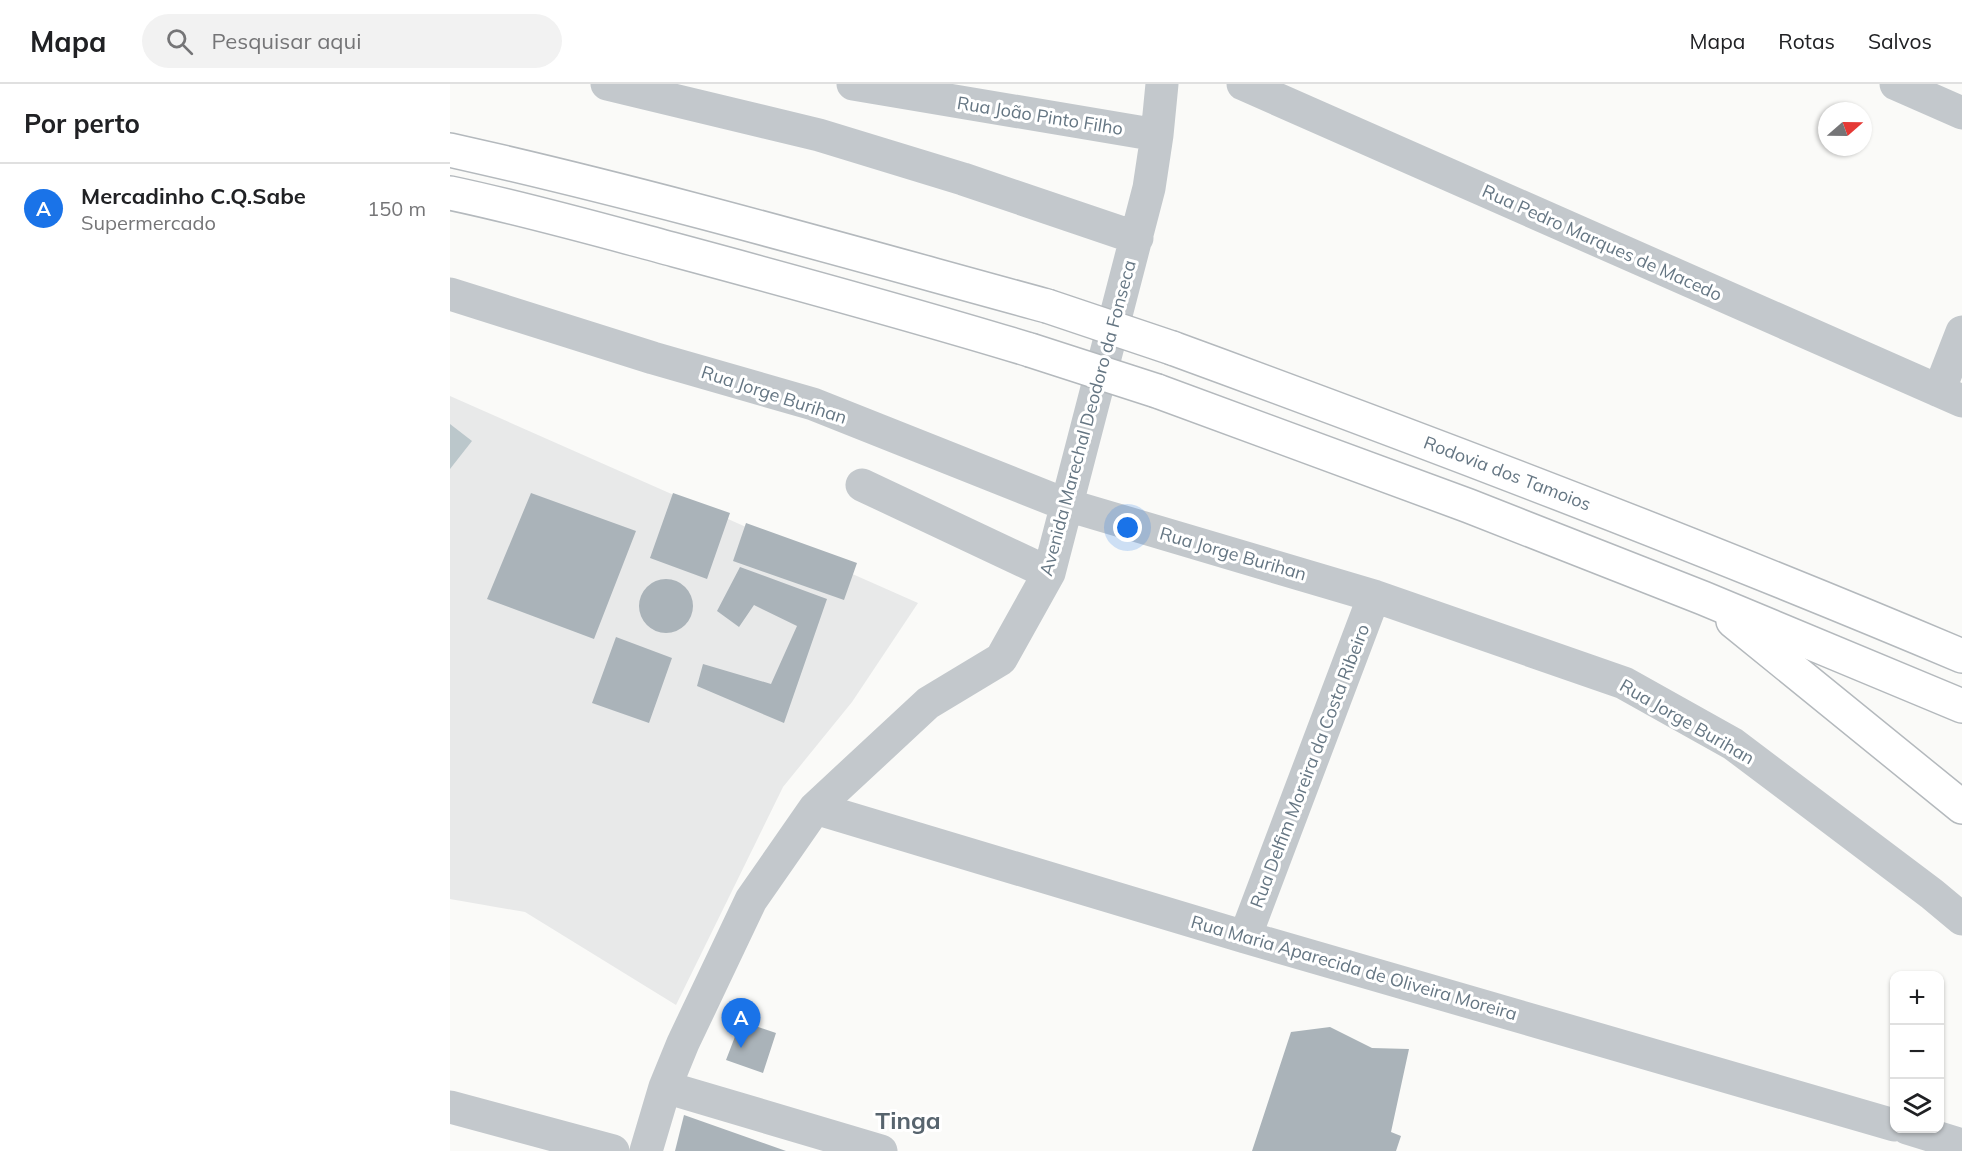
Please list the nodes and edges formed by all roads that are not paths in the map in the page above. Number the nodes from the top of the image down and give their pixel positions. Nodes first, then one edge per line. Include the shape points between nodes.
1 (607, 84) edge
2 (853, 84) edge
3 (1162, 84) edge
4 (1243, 84) edge
5 (1896, 84) edge
6 (956, 93) edge
7 (1962, 113) edge
8 (1157, 135) junction
9 (450, 150) edge
10 (450, 193) edge
11 (1137, 238) junction
12 (450, 294) edge
13 (1962, 332) edge
14 (1950, 396) edge
15 (862, 485) dead end
16 (1067, 505) junction
17 (1049, 573) junction
18 (1374, 596) junction
19 (1703, 598) junction
20 (1962, 656) edge
21 (1962, 706) edge
22 (1962, 807) edge
23 (815, 808) junction
24 (1962, 919) edge
25 (1245, 937) junction
26 (665, 1087) junction
27 (450, 1107) edge
28 (1890, 1124) edge
29 (1924, 1133) edge
30 (1962, 1144) edge
31 (614, 1151) edge
32 (646, 1151) edge
33 (881, 1151) edge

1 - 11 street via 819,135
2 - 6 street, Rua João Pinto Filho
3 - 8 street, Avenida Marechal Deodoro da Fonseca
4 - 14 street, Rua Pedro Marques de Macedo
5 - 7 street
6 - 8 street, Rua João Pinto Filho
8 - 11 street, Avenida Marechal Deodoro da Fonseca
9 - 20 highway, Rodovia dos Tamoios, bridge via 740,221 1047,306 1446,448
10 - 19 highway, bridge via 925,318 1157,391 1469,506
11 - 16 street, Avenida Marechal Deodoro da Fonseca
12 - 16 street, Rua Jorge Burihan via 813,404
13 - 14 street
15 - 17 street
16 - 17 street, Avenida Marechal Deodoro da Fonseca
16 - 18 street, Rua Jorge Burihan
17 - 23 street, Avenida Marechal Deodoro da Fonseca via 1001,659 928,703
18 - 24 street, Rua Jorge Burihan via 1624,683 1733,744
18 - 25 street, Rua Delfim Moreira da Costa Ribeiro
19 - 21 highway
19 - 22 highway
23 - 25 street, Rua Maria Aparecida de Oliveira Moreira
23 - 26 street, Avenida Marechal Deodoro da Fonseca via 751,900
25 - 28 street, Rua Maria Aparecida de Oliveira Moreira
26 - 32 street, Avenida Marechal Deodoro da Fonseca
26 - 33 street
27 - 31 street
29 - 30 street

